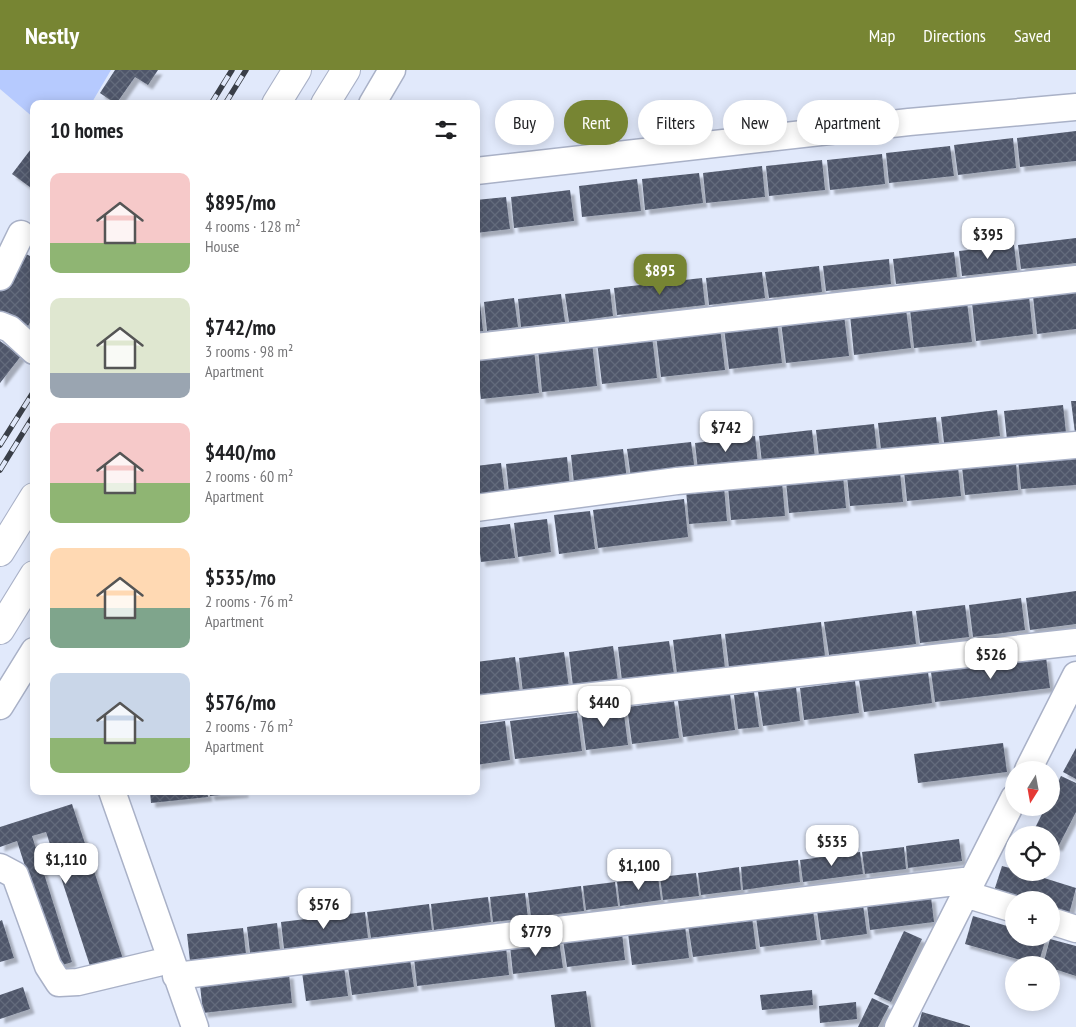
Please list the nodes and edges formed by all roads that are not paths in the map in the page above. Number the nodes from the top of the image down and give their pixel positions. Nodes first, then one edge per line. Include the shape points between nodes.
1 (297, 70) edge
2 (346, 70) edge
3 (392, 70) edge
4 (278, 100) edge
5 (327, 100) edge
6 (374, 100) edge
7 (1076, 107) edge
8 (480, 171) edge
9 (21, 234) dead end
10 (0, 276) edge
11 (1076, 280) edge
12 (0, 325) edge
13 (30, 347) edge
14 (480, 347) edge
15 (1076, 445) edge
16 (30, 503) edge
17 (480, 507) edge
18 (0, 552) edge
19 (30, 581) edge
20 (0, 630) edge
21 (1076, 642) edge
22 (30, 657) edge
23 (1076, 675) edge
24 (0, 706) edge
25 (480, 709) edge
26 (1033, 761) edge
27 (113, 795) edge
28 (1005, 816) edge
29 (0, 867) edge
30 (969, 888) junction
31 (1005, 906) edge
32 (1060, 924) edge
33 (1076, 929) edge
34 (173, 968) junction
35 (195, 1027) edge
36 (898, 1027) edge

1 - 4 main road
2 - 5 main road
3 - 6 street
7 - 8 street via 909,122
9 - 10 street
11 - 14 street
12 - 13 street via 10,329
15 - 17 street via 677,481
16 - 18 main road
19 - 20 main road
21 - 25 street
22 - 24 street
23 - 26 street
27 - 34 street
28 - 30 street
29 - 34 street via 15,875 48,966 59,983
30 - 31 street
30 - 34 street
30 - 36 street
32 - 33 street
34 - 35 street

